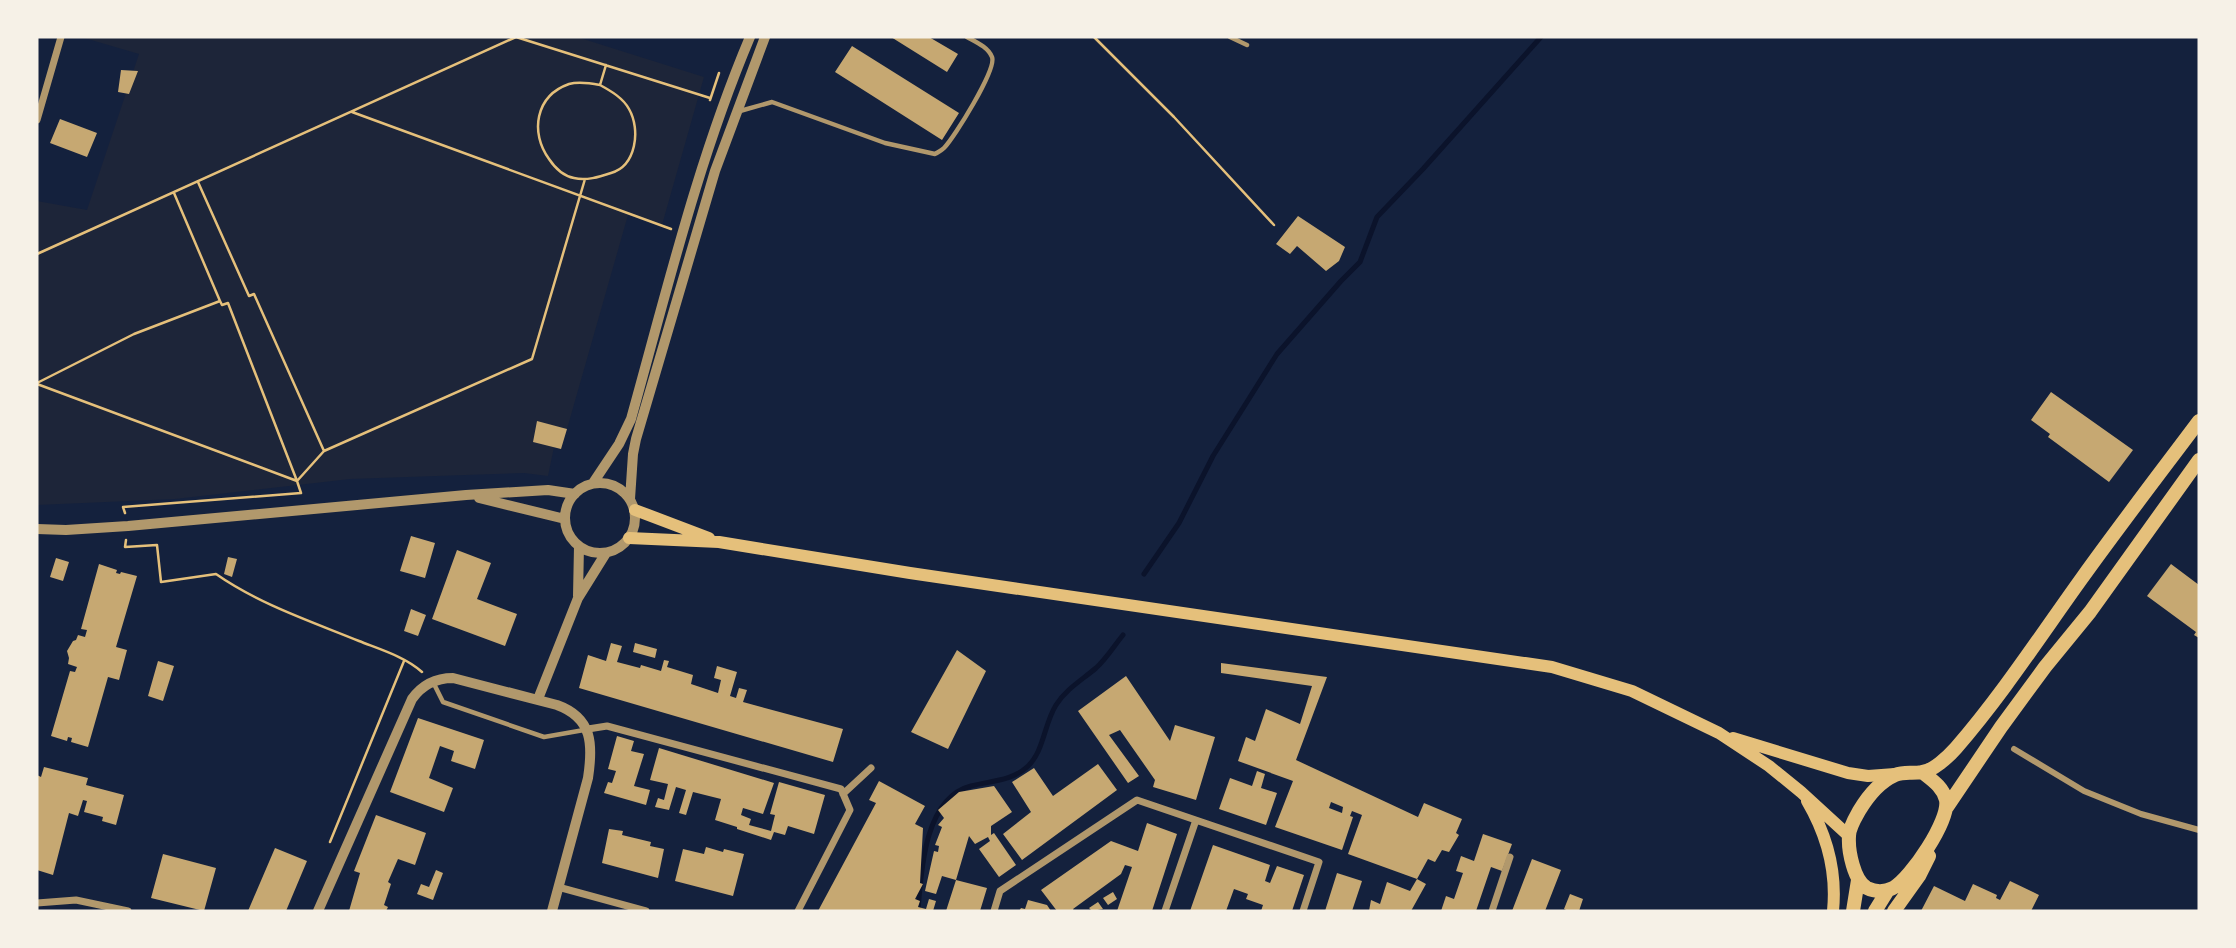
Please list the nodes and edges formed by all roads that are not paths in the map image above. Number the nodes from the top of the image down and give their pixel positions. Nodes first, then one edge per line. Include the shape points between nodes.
1 (61, 37) edge
2 (750, 37) edge
3 (765, 37) edge
4 (967, 37) edge
5 (1230, 37) edge
6 (1247, 46) dead end
7 (736, 112) junction
8 (37, 120) edge
9 (2199, 421) edge
10 (2199, 460) edge
11 (593, 483) junction
12 (575, 494) junction
13 (466, 495) junction
14 (632, 505) junction
15 (565, 519) junction
16 (37, 529) edge
17 (629, 538) junction
18 (719, 542) junction
19 (579, 546) junction
20 (606, 553) junction
21 (578, 598) junction
22 (432, 681) junction
23 (538, 699) junction
24 (588, 729) junction
25 (1719, 733) junction
26 (2014, 750) dead end
27 (872, 768) dead end
28 (1922, 772) junction
29 (1897, 774) junction
30 (1801, 792) junction
31 (843, 794) junction
32 (1947, 807) junction
33 (1196, 820) junction
34 (2199, 830) edge
35 (1849, 836) junction
36 (1934, 837) junction
37 (1510, 857) dead end
38 (1858, 880) junction
39 (558, 887) junction
40 (1888, 890) junction
41 (37, 904) edge
42 (126, 911) edge
43 (318, 911) edge
44 (552, 911) edge
45 (646, 911) edge
46 (798, 911) edge
47 (994, 911) edge
48 (1165, 911) edge
49 (1303, 911) edge
50 (1492, 911) edge
51 (1833, 911) edge
52 (1853, 911) edge
53 (1875, 911) edge
54 (1894, 911) edge

1 - 8 street
2 - 11 street via 690,207 631,419
3 - 7 street
4 - 7 lane via 986,48 993,65 960,124 944,148 934,154 886,143 772,102
5 - 6 lane
7 - 14 street via 685,269 633,454
9 - 28 main road via 1987,712 1953,752
10 - 32 main road
11 - 12 street
11 - 14 street via 614,485
12 - 13 street via 548,490
12 - 15 street
13 - 15 street
13 - 16 street via 128,526
14 - 17 street via 634,529
14 - 18 main road
15 - 19 street
17 - 18 main road
17 - 20 street
18 - 25 main road via 1552,667 1632,691
19 - 20 street
19 - 21 street
20 - 21 street
21 - 23 street
22 - 23 street via 453,678
22 - 24 lane via 443,702 544,737
22 - 43 street via 412,699
23 - 24 street via 568,708
24 - 31 street via 607,726 841,789
24 - 39 street via 588,778
25 - 29 main road via 1848,773
25 - 30 main road
26 - 34 street via 2084,791
27 - 31 street
28 - 29 main road
28 - 32 main road via 1942,790
29 - 35 main road via 1880,783 1868,797
30 - 35 main road
30 - 51 main road via 1827,844
31 - 46 street via 850,810
32 - 36 main road
33 - 47 street via 1137,800 1000,891
33 - 48 street
33 - 49 street via 1319,862
35 - 38 main road
36 - 40 main road via 1906,875
36 - 54 main road via 1925,866
37 - 50 street
38 - 40 main road via 1871,890
38 - 52 main road
39 - 44 street
39 - 45 street
40 - 53 main road
41 - 42 street via 76,900

